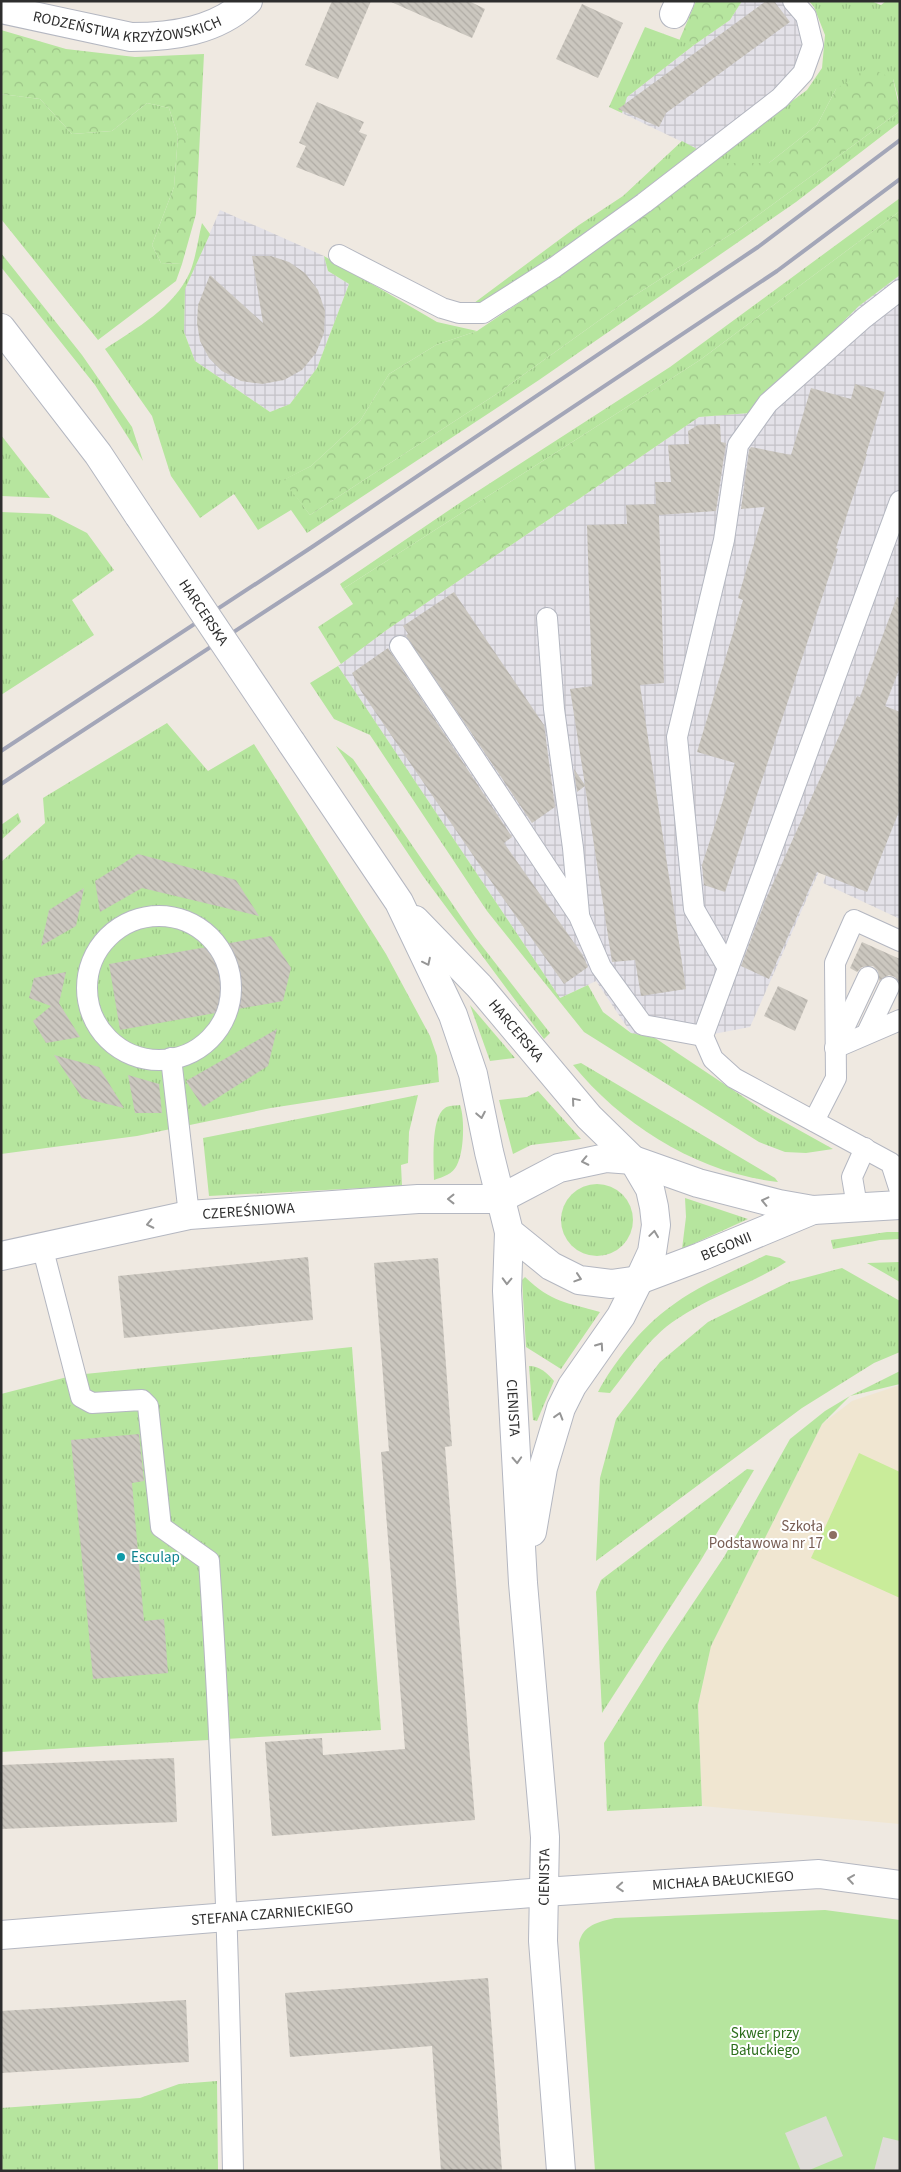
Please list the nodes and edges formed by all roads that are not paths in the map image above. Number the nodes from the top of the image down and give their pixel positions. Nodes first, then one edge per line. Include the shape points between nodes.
1 (248, 1) edge
2 (793, 1) edge
3 (1, 9) edge
4 (338, 254) dead end
5 (900, 290) edge
6 (1, 328) edge
7 (900, 501) edge
8 (547, 618) dead end
9 (400, 646) dead end
10 (399, 902) junction
11 (579, 916) junction
12 (889, 942) edge
13 (728, 968) junction
14 (868, 977) dead end
15 (889, 987) dead end
16 (899, 1019) edge
17 (867, 1033) junction
18 (703, 1036) junction
19 (835, 1048) junction
20 (171, 1058) junction
21 (814, 1122) junction
22 (865, 1148) junction
23 (633, 1160) junction
24 (900, 1191) edge
25 (500, 1199) junction
26 (900, 1204) edge
27 (857, 1206) junction
28 (813, 1210) junction
29 (189, 1216) junction
30 (509, 1232) junction
31 (42, 1246) junction
32 (1, 1256) edge
33 (639, 1280) junction
34 (523, 1583) junction
35 (900, 1886) edge
36 (544, 1892) junction
37 (226, 1917) junction
38 (1, 1935) edge
39 (233, 2171) edge
40 (561, 2171) edge

1 - 3 street, RODZEŃSTWA KRZYŻOWSKICH via 228,17 203,28 152,37 131,37
2 - 4 lane via 806,16 813,45 802,73 780,98 644,203 555,267 483,313 459,313 442,308
5 - 13 lane via 768,403 738,445 724,540 676,737 694,909
6 - 10 street, HARCERSKA, bridge via 86,439
7 - 13 lane
8 - 11 lane via 554,709
9 - 11 lane
23 -> 10 street, HARCERSKA via 589,1117 479,986
10 -> 25 street, HARCERSKA via 453,1016 473,1074
11 - 18 lane via 601,967 644,1025
12 - 19 lane via 854,920 835,964
13 - 18 lane
14 - 19 lane
15 - 17 lane
16 - 17 lane
17 - 19 lane
18 - 21 lane via 713,1059 734,1078
19 - 21 lane via 836,1078
20 - 20 lane via 194,1050 210,1039 222,1024 229,1007 230,971 213,939 199,927 182,919 146,917 112,933 100,948 88,983 89,1002 95,1020 121,1049 157,1060
20 - 29 lane
21 - 22 lane
22 - 24 lane via 890,1162
22 - 27 lane via 852,1177
23 -> 25 street via 606,1158 559,1168
28 -> 23 street, BEGONII via 698,1184
33 -> 23 street via 652,1252 656,1226 650,1189
25 -> 29 street, CZEREŚNIOWA via 418,1199
25 - 30 street
26 - 27 street, BEGONII
27 - 28 street, BEGONII
28 - 33 street, BEGONII
29 -> 31 street, CZEREŚNIOWA
30 -> 33 street via 551,1266 579,1280 611,1284
30 -> 34 street, CIENISTA via 507,1291
31 - 32 street, CZEREŚNIOWA
31 - 37 lane via 81,1396 92,1403 142,1400 148,1406 160,1527 209,1561
34 -> 33 street, CIENISTA via 543,1468 561,1408 572,1386 621,1316
34 - 36 street, CIENISTA via 545,1837
35 -> 36 street, MICHAŁA BAŁUCKIEGO via 819,1874
36 - 37 street, STEFANA CZARNIECKIEGO
36 - 40 street, CIENISTA via 543,1941
37 - 38 street, STEFANA CZARNIECKIEGO
37 - 39 lane

